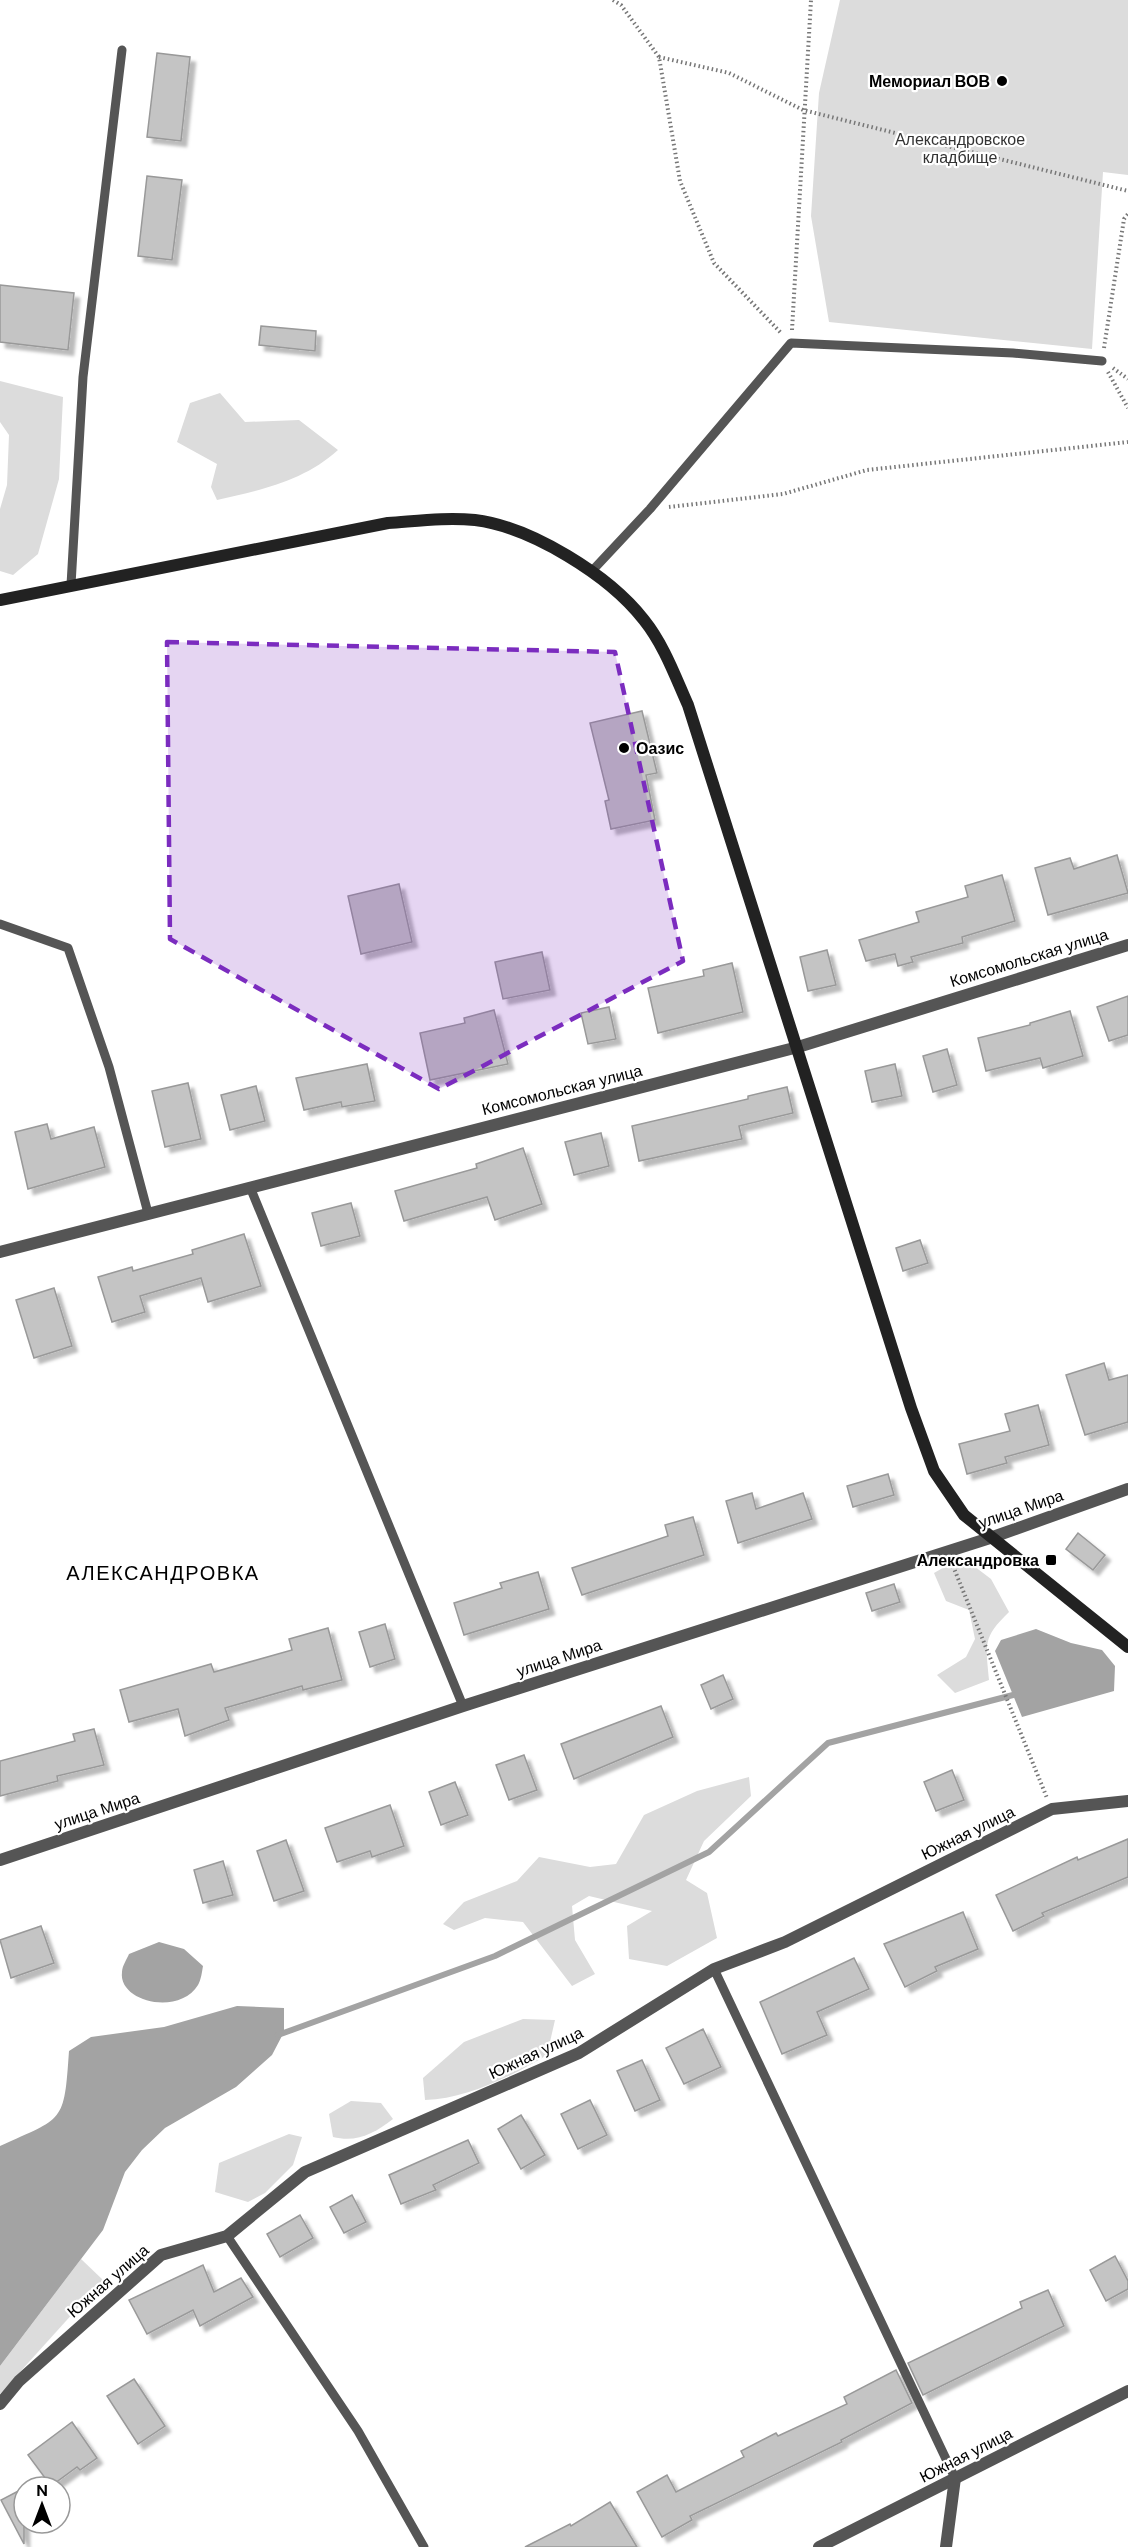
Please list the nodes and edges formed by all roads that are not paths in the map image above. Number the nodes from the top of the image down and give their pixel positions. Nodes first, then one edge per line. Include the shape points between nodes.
1 (122, 50) dead end
2 (1102, 361) road end
3 (591, 572) junction
4 (71, 585) junction
5 (0, 600) edge
6 (0, 924) edge
7 (1128, 945) edge
8 (798, 1047) junction
9 (249, 1187) junction
10 (148, 1214) junction
11 (0, 1252) edge
12 (1128, 1489) edge
13 (990, 1538) junction
14 (1128, 1647) edge
15 (464, 1706) junction
16 (1128, 1801) edge
17 (0, 1860) edge
18 (714, 1969) junction
19 (226, 2236) junction
20 (1128, 2391) edge
21 (0, 2404) edge
22 (955, 2478) junction
23 (424, 2547) edge
24 (819, 2547) edge
25 (946, 2547) edge

1 - 4 lane via 83,377
2 - 3 lane via 791,343
3 - 4 main road via 514,530 442,518 378,525
3 - 8 main road via 620,594 644,620 666,654 688,705
4 - 5 main road
6 - 10 lane via 68,948 109,1067
7 - 8 street, Комсомольская улица
8 - 9 street, Комсомольская улица
8 - 13 main road via 934,1472 964,1515
9 - 10 street, Комсомольская улица
9 - 15 lane
10 - 11 street, Комсомольская улица
12 - 13 street, улица Мира
13 - 14 main road
13 - 15 street, улица Мира
15 - 17 street, улица Мира
16 - 18 street, Южная улица via 1052,1809 785,1942
18 - 19 street, Южная улица via 579,2053 305,2172
18 - 22 lane
19 - 21 street, Южная улица via 161,2256 19,2381
19 - 23 lane via 358,2431
20 - 22 street, Южная улица
22 - 24 street, Южная улица
22 - 25 street

